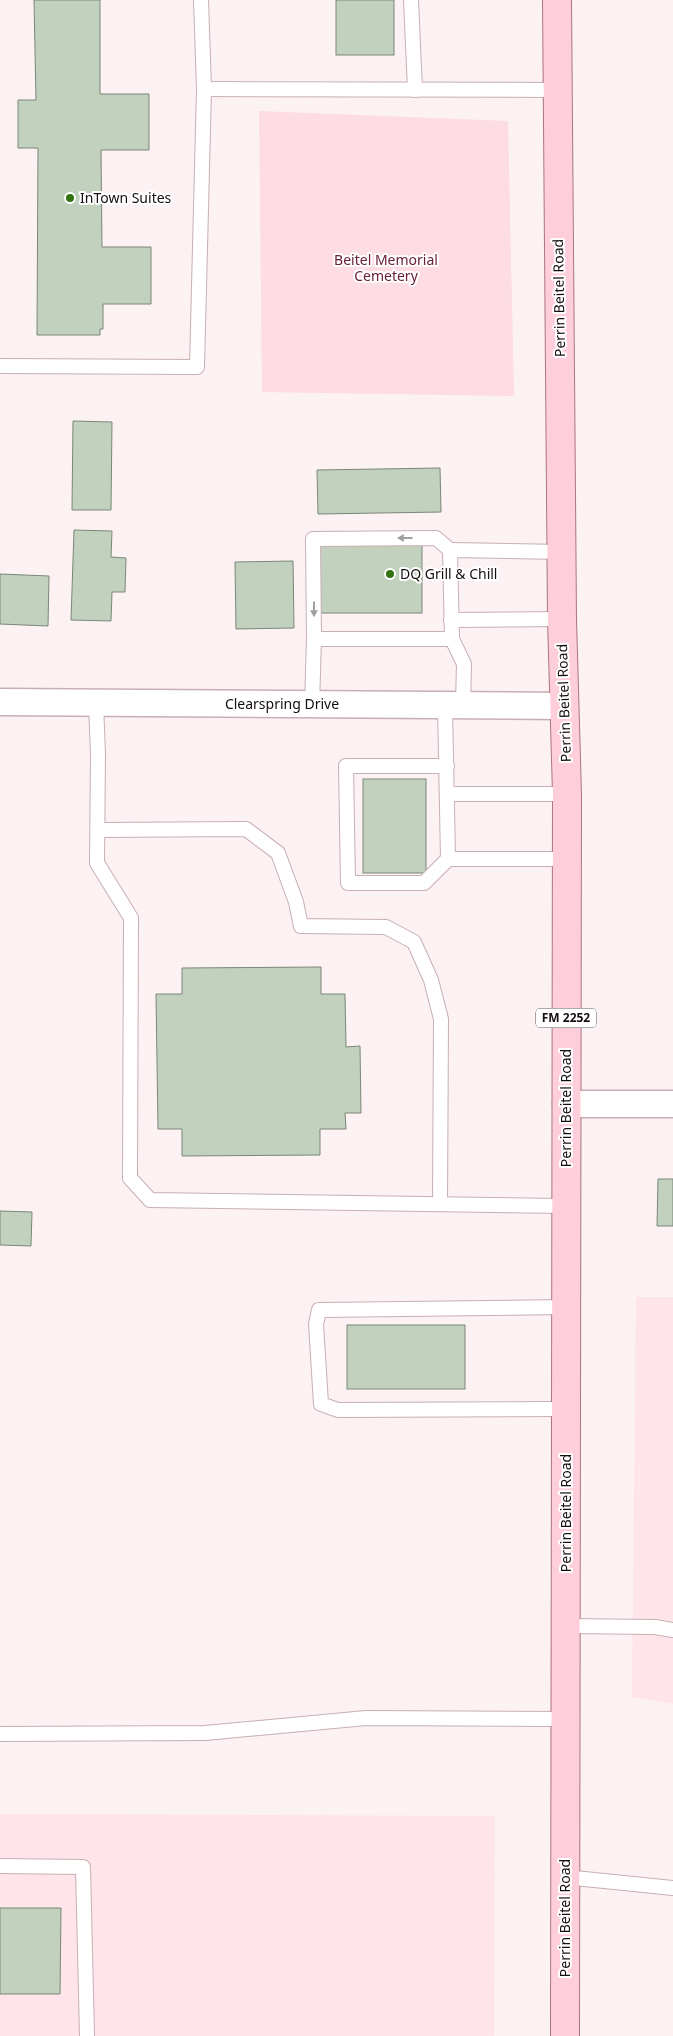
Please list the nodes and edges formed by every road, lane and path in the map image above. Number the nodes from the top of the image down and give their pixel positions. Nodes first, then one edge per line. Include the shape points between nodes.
1 (200, 0) edge
2 (412, 0) edge
3 (557, 0) edge
4 (204, 88) junction
5 (415, 90) junction
6 (557, 90) junction
7 (0, 366) edge
8 (450, 550) junction
9 (562, 552) junction
10 (562, 619) junction
11 (451, 620) junction
12 (314, 639) junction
13 (452, 639) junction
14 (0, 702) edge
15 (96, 704) junction
16 (312, 705) junction
17 (454, 705) junction
18 (564, 706) junction
19 (447, 766) junction
20 (447, 794) junction
21 (567, 794) junction
22 (98, 830) junction
23 (448, 859) junction
24 (567, 859) junction
25 (566, 1104) junction
26 (673, 1104) edge
27 (440, 1204) junction
28 (566, 1206) junction
29 (566, 1307) junction
30 (566, 1409) junction
31 (565, 1626) junction
32 (673, 1630) edge
33 (564, 1719) junction
34 (0, 1734) edge
35 (0, 1866) edge
36 (565, 1877) junction
37 (673, 1888) edge
38 (87, 2036) edge
39 (565, 2036) edge

1 - 4 lane
2 - 5 lane
3 - 6 main road, Perrin Beitel Road / FM 2252
4 - 5 lane
4 - 7 lane via 197,368
5 - 6 lane
6 - 9 main road, Perrin Beitel Road / FM 2252
8 - 9 lane
8 - 11 lane
8 -> 12 lane via 436,538 313,539
9 - 10 main road, Perrin Beitel Road / FM 2252
10 - 11 lane
10 - 18 main road, Perrin Beitel Road / FM 2252
11 - 13 lane
12 - 13 lane
12 - 16 lane
13 - 17 lane via 464,664
14 - 15 street, Clearspring Drive
15 - 16 street, Clearspring Drive
15 - 22 lane
16 - 17 street, Clearspring Drive
17 - 18 street, Clearspring Drive
17 - 19 lane
18 - 21 main road, Perrin Beitel Road / FM 2252
19 - 20 lane
19 - 23 lane via 346,766 348,883 424,883
20 - 21 lane
20 - 23 lane
21 - 24 main road, Perrin Beitel Road / FM 2252
22 - 27 lane via 246,829 278,852 301,926 386,927 414,942 431,980 441,1019
22 - 27 lane via 97,863 131,918 130,1178 150,1200
23 - 24 lane
24 - 25 main road, Perrin Beitel Road / FM 2252
25 - 26 street
25 - 28 main road, Perrin Beitel Road / FM 2252
27 - 28 lane
28 - 29 main road, Perrin Beitel Road / FM 2252
29 - 30 main road, Perrin Beitel Road / FM 2252
29 - 30 lane via 319,1310 316,1324 321,1404 338,1410
30 - 31 main road, Perrin Beitel Road / FM 2252
31 - 32 lane
31 - 33 main road, Perrin Beitel Road / FM 2252
33 - 34 lane via 366,1718 205,1734
33 - 36 main road, Perrin Beitel Road / FM 2252
35 - 38 lane via 83,1867
36 - 37 lane
36 - 39 main road, Perrin Beitel Road / FM 2252

